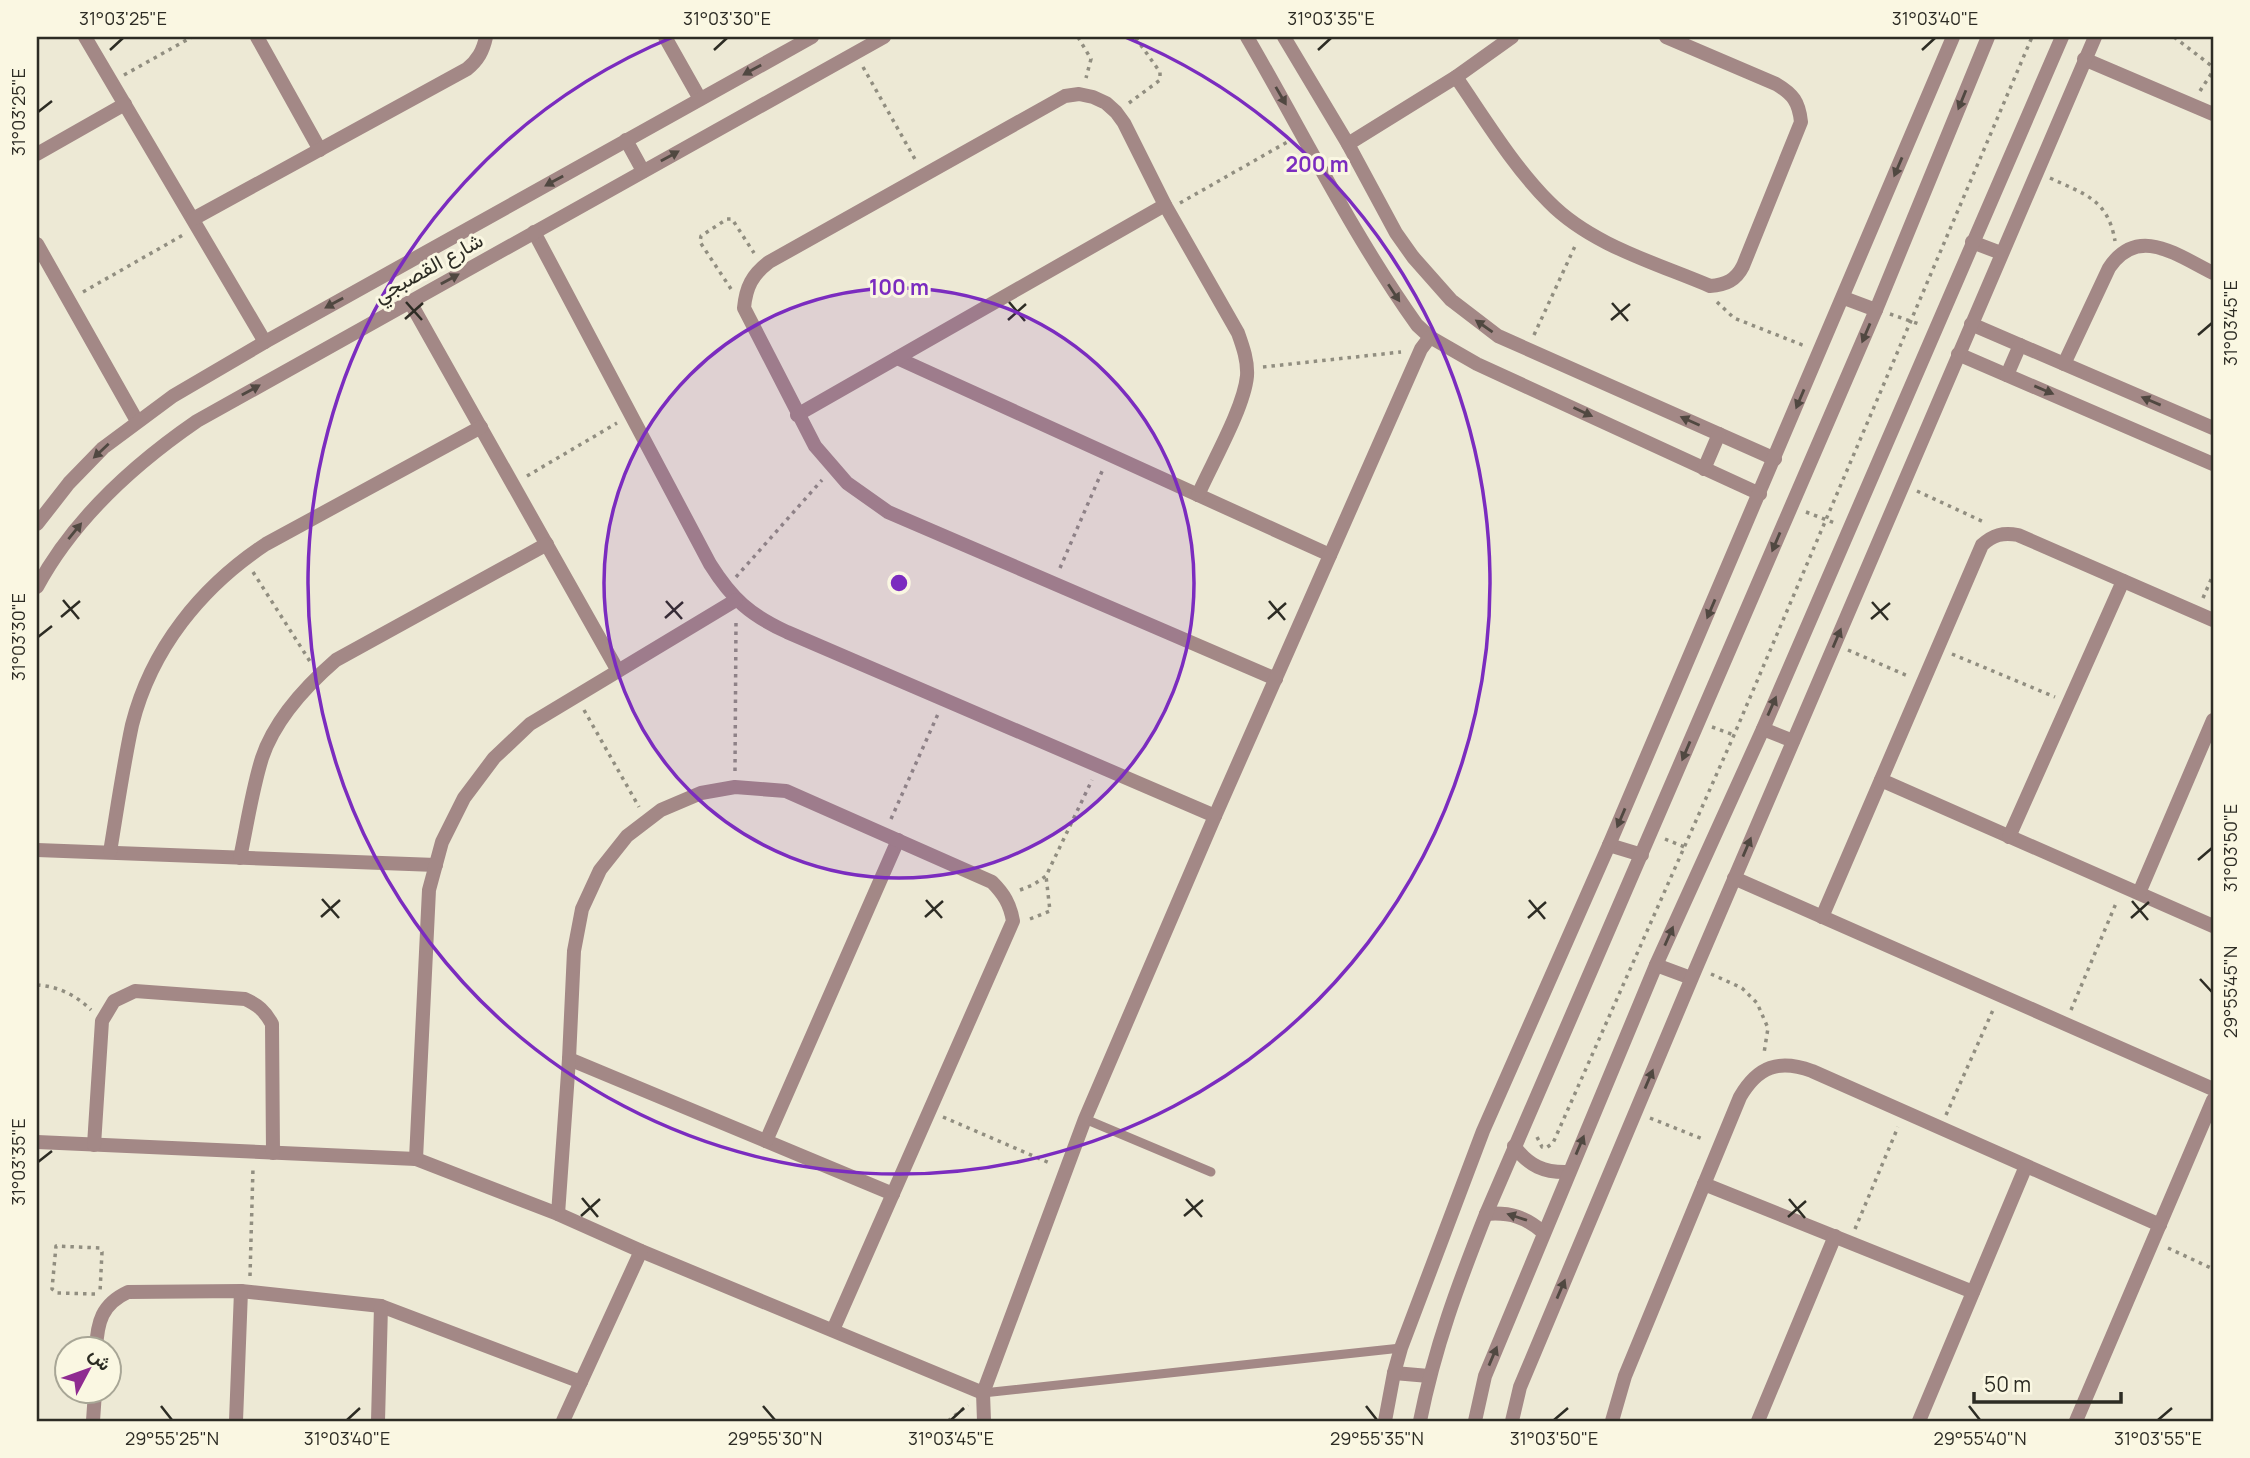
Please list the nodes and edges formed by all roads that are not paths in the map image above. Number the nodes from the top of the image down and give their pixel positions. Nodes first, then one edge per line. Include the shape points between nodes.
1 (85, 37) edge
2 (257, 37) edge
3 (486, 37) edge
4 (665, 37) edge
5 (812, 37) edge
6 (884, 37) edge
7 (1247, 37) edge
8 (1284, 37) edge
9 (1511, 37) edge
10 (1665, 37) edge
11 (1953, 37) edge
12 (1988, 37) edge
13 (2062, 37) edge
14 (2095, 37) edge
15 (2084, 59) junction
16 (1456, 77) junction
17 (700, 99) junction
18 (125, 104) junction
19 (2213, 114) edge
20 (626, 140) junction
21 (1348, 144) junction
22 (320, 149) junction
23 (37, 153) edge
24 (643, 171) junction
25 (1166, 207) junction
26 (195, 223) junction
27 (534, 232) junction
28 (1972, 242) junction
29 (37, 244) edge
30 (2001, 253) junction
31 (2213, 273) edge
32 (1843, 298) junction
33 (410, 302) junction
34 (1876, 310) junction
35 (1971, 324) junction
36 (265, 342) junction
37 (1426, 343) junction
38 (2020, 345) junction
39 (1958, 354) junction
40 (897, 358) junction
41 (2064, 364) junction
42 (2007, 375) junction
43 (797, 415) junction
44 (137, 421) junction
45 (481, 427) junction
46 (2213, 428) edge
47 (1719, 434) junction
48 (1775, 459) junction
49 (2213, 464) edge
50 (1704, 469) junction
51 (1760, 494) junction
52 (1198, 495) junction
53 (37, 524) edge
54 (547, 544) junction
55 (1331, 555) junction
56 (2123, 581) junction
57 (37, 587) edge
58 (731, 594) junction
59 (2213, 620) edge
60 (618, 671) junction
61 (1276, 678) junction
62 (2213, 720) edge
63 (1763, 729) junction
64 (1793, 741) junction
65 (1881, 780) junction
66 (1215, 816) junction
67 (2009, 836) junction
68 (891, 837) junction
69 (1609, 845) junction
70 (37, 850) edge
71 (110, 852) junction
72 (1642, 855) junction
73 (240, 858) junction
74 (436, 865) junction
75 (1734, 878) junction
76 (2139, 893) junction
77 (1822, 917) junction
78 (2213, 926) edge
79 (1656, 965) junction
80 (1694, 973) junction
81 (569, 1059) junction
82 (2213, 1089) edge
83 (2213, 1100) edge
84 (1085, 1119) junction
85 (766, 1141) junction
86 (37, 1142) edge
87 (94, 1145) junction
88 (1514, 1146) junction
89 (273, 1153) junction
90 (416, 1159) junction
91 (2026, 1166) junction
92 (1211, 1171) dead end
93 (1569, 1172) junction
94 (1704, 1184) junction
95 (893, 1194) junction
96 (558, 1214) junction
97 (1486, 1214) junction
98 (2160, 1225) junction
99 (1544, 1233) junction
100 (1835, 1237) junction
101 (641, 1251) junction
102 (245, 1291) junction
103 (1973, 1292) junction
104 (381, 1306) junction
105 (832, 1330) junction
106 (97, 1336) edge
107 (1401, 1348) junction
108 (1394, 1373) junction
109 (1429, 1376) junction
110 (581, 1382) junction
111 (983, 1393) junction
112 (236, 1421) edge
113 (378, 1421) edge
114 (562, 1421) edge
115 (984, 1421) edge
116 (1385, 1421) edge
117 (1420, 1421) edge
118 (1475, 1421) edge
119 (1512, 1421) edge
120 (1612, 1421) edge
121 (1758, 1421) edge
122 (1919, 1421) edge
123 (2076, 1421) edge

1 - 18 street
2 - 22 street
3 - 22 street via 478,60 467,69
4 - 17 street
5 -> 17 street, شارع القصبجي
24 -> 6 street, شارع القصبجي
7 -> 37 street via 1353,228
8 - 21 street
9 - 16 street
10 - 16 street via 1776,84 1790,92 1799,106 1801,122 1743,266 1721,286 1710,286 1612,245 1550,204
11 -> 32 street
12 -> 34 street
13 - 28 street
14 - 15 street
15 - 19 street
15 - 30 street
16 - 21 street
17 - 20 street, شارع القصبجي
18 - 23 street
18 - 26 street
20 - 24 street
20 -> 36 street, شارع القصبجي
47 -> 21 street via 1498,336 1474,319 1431,279 1396,233
22 - 26 street
24 - 27 street, شارع القصبجي
25 - 40 street
25 - 43 street via 1116,112 1079,94 1065,96 924,175 763,267 750,282 744,309
25 - 52 street via 1238,333 1247,369 1243,397
26 - 36 street
33 -> 27 street, شارع القصبجي
27 - 58 street via 710,564
28 - 30 street
63 -> 28 street
29 - 44 street
30 - 35 street
31 - 41 street via 2152,245 2126,249 2109,268
32 - 34 street
32 -> 48 street
33 - 45 street
57 -> 33 street, شارع القصبجي via 93,509 160,446
34 -> 72 street via 1798,509
35 - 38 street
35 - 39 street
36 - 44 street, شارع القصبجي
37 -> 50 street
37 - 55 street
38 - 41 street
38 - 42 street
39 - 42 street
64 -> 39 street
40 - 43 street
40 - 52 street
46 -> 41 street
42 -> 49 street
43 - 61 street via 815,446 847,483 888,512
44 -> 53 street, شارع القصبجي via 86,465
45 - 54 street
45 - 71 street via 244,559 206,592 173,631 149,676 133,724
47 - 48 street
47 - 50 street
48 - 51 street
50 - 51 street
51 -> 69 street
52 - 55 street
54 - 60 street
54 - 73 street via 336,660 319,675 296,699 262,757
55 - 61 street
56 - 59 street
56 - 65 street via 2018,534 1998,534 1982,545
56 - 67 street
58 - 60 street
58 - 66 street via 763,621
60 - 74 street via 530,724 494,758 464,798
61 - 66 street
62 - 76 street
63 - 64 street
79 -> 63 street
75 -> 64 street
65 - 67 street
65 - 77 street
66 - 84 street
67 - 76 street
68 - 81 street via 786,791 735,787 701,793 661,810 627,836 600,870 582,909 574,951
68 - 85 street
68 - 95 street via 992,882 1010,906 1012,923
69 - 72 street
69 - 107 street via 1483,1131
70 - 71 street
71 - 73 street
72 - 88 street
73 - 74 street
74 - 90 street via 429,890
75 - 77 street
75 - 80 street
76 - 78 street
77 - 82 street
79 - 80 street
93 -> 79 street
119 -> 80 street via 1520,1387
81 - 85 street
81 - 96 street
83 - 98 street
84 - 92 lane
84 - 111 street
85 - 95 street
86 - 87 street
87 - 89 street
87 - 89 street via 102,1021 114,1001 135,991 245,999 266,1013 272,1024
88 - 93 street via 1537,1169
88 - 97 street
89 - 90 street
90 - 96 street
91 - 94 street via 1796,1065 1779,1065 1749,1082
91 - 98 street
91 - 103 street
93 - 99 street
94 - 100 street
94 - 120 street
95 - 105 street
96 - 101 street
99 -> 97 street via 1518,1215
97 - 109 street via 1448,1309
98 - 123 street
118 -> 99 street via 1485,1376
100 - 103 street
100 - 121 street
101 - 105 street
101 - 110 street
102 - 104 street
102 - 106 street via 128,1292 106,1306
102 - 112 street
103 - 122 street
104 - 110 street
104 - 113 street
105 - 111 street
107 - 108 street
107 - 111 lane
108 - 109 street
108 - 116 street
109 - 117 street
110 - 114 street
111 - 115 street

